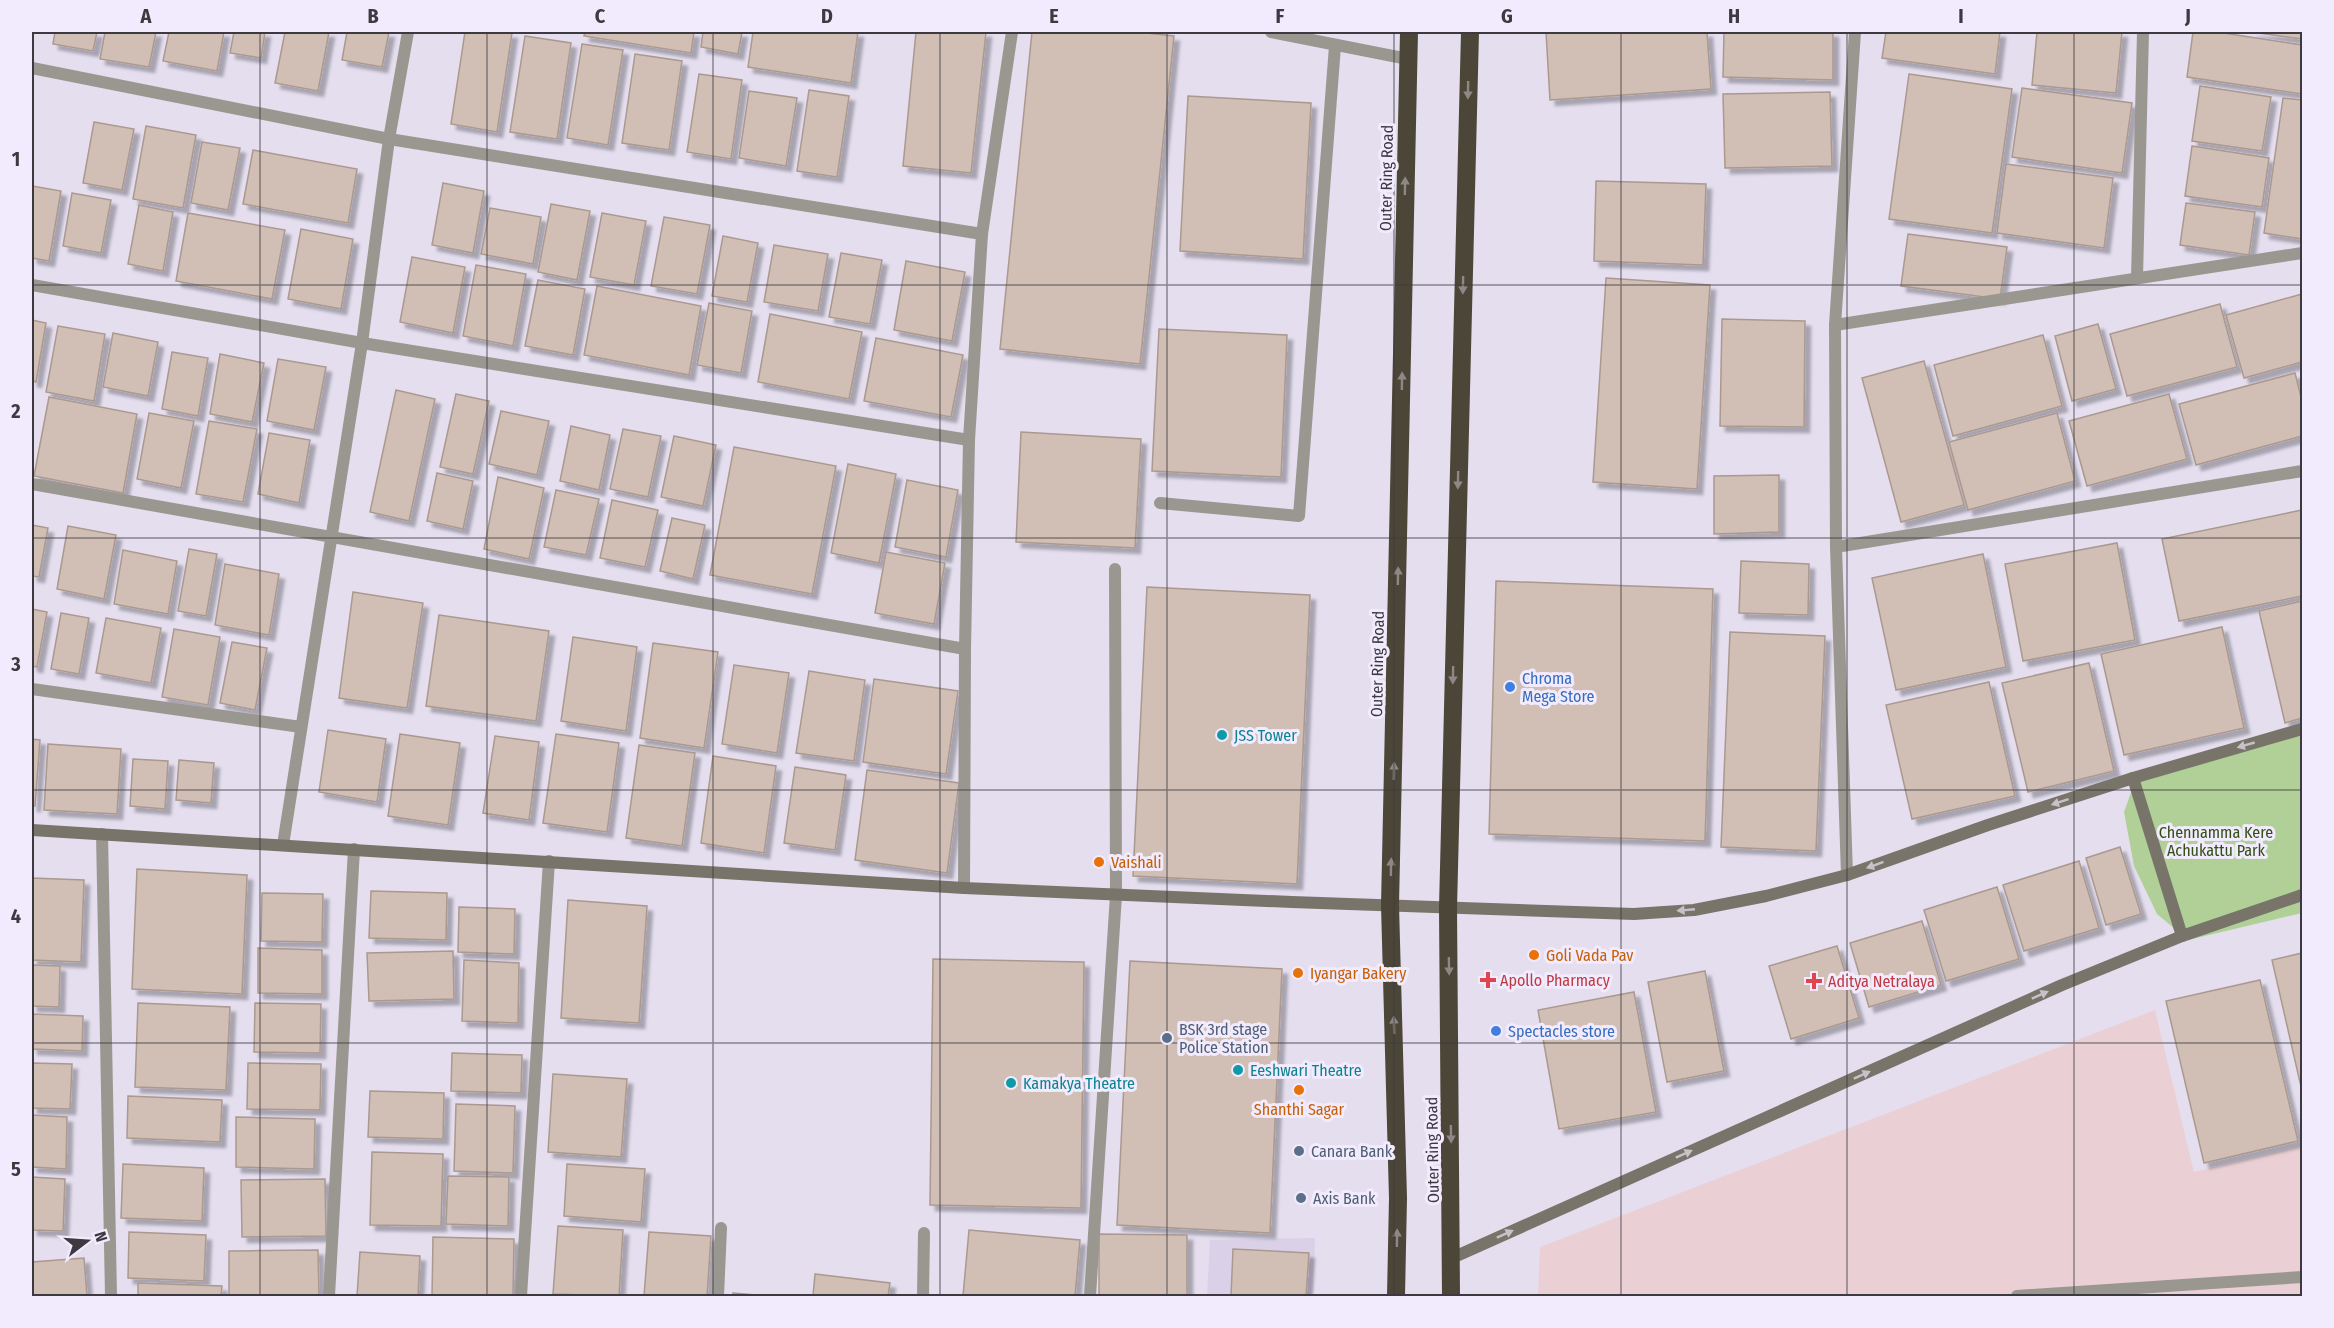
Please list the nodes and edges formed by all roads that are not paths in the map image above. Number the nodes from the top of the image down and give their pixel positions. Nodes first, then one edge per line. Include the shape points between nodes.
1 (408, 32) edge
2 (1012, 32) edge
3 (1271, 32) edge
4 (1409, 32) edge
5 (1470, 32) edge
6 (1855, 32) edge
7 (2143, 32) edge
8 (1335, 46) junction
9 (1408, 59) junction
10 (32, 68) edge
11 (389, 139) junction
12 (982, 234) junction
13 (2302, 252) edge
14 (2137, 278) junction
15 (32, 285) edge
16 (1835, 325) junction
17 (362, 343) junction
18 (969, 440) junction
19 (2302, 471) edge
20 (32, 484) edge
21 (1160, 503) dead end
22 (332, 536) junction
23 (1836, 547) junction
24 (1115, 569) dead end
25 (965, 648) junction
26 (32, 689) edge
27 (301, 727) junction
28 (2302, 729) edge
29 (2133, 778) junction
30 (32, 830) edge
31 (102, 834) junction
32 (283, 845) junction
33 (354, 849) junction
34 (549, 861) junction
35 (1847, 875) junction
36 (964, 888) junction
37 (1116, 895) junction
38 (2302, 895) edge
39 (1390, 905) junction
40 (1448, 908) junction
41 (2182, 936) junction
42 (721, 1228) dead end
43 (924, 1233) dead end
44 (1452, 1258) junction
45 (2302, 1277) edge
46 (2160, 1291) edge
47 (111, 1296) edge
48 (329, 1296) edge
49 (521, 1296) edge
50 (718, 1296) edge
51 (923, 1296) edge
52 (1090, 1296) edge
53 (1396, 1296) edge
54 (1451, 1296) edge
55 (2017, 1296) edge

1 - 11 street
2 - 12 street
3 - 8 street
4 - 9 highway, Outer Ring Road
5 -> 40 highway, Outer Ring Road
6 - 16 street
7 - 14 street
8 - 9 street
8 - 21 street via 1299,516
39 -> 9 highway, Outer Ring Road
10 - 11 street
11 - 12 street
11 - 17 street
12 - 18 street
13 - 14 street
14 - 16 street
15 - 17 street
16 - 23 street
17 - 18 street
17 - 22 street
18 - 25 street
19 - 23 street
20 - 22 street
22 - 25 street
22 - 27 street
23 - 35 street
24 - 37 street
25 - 36 street
26 - 27 street
27 - 32 street
28 -> 29 street
29 -> 35 street
29 - 41 street
30 - 31 street
31 - 32 street
31 - 47 street
32 - 33 street
33 - 34 street
33 - 48 street
34 - 36 street
34 - 49 street
35 -> 40 street via 1694,910 1634,914
36 - 37 street
37 - 39 street
37 - 52 street
38 - 41 street
39 - 40 street
53 -> 39 highway, Outer Ring Road via 1398,1198
40 -> 44 highway, Outer Ring Road
44 -> 41 street via 2051,990
42 - 50 street
43 - 51 street
44 - 54 highway, Outer Ring Road
45 - 46 street
46 - 55 street

